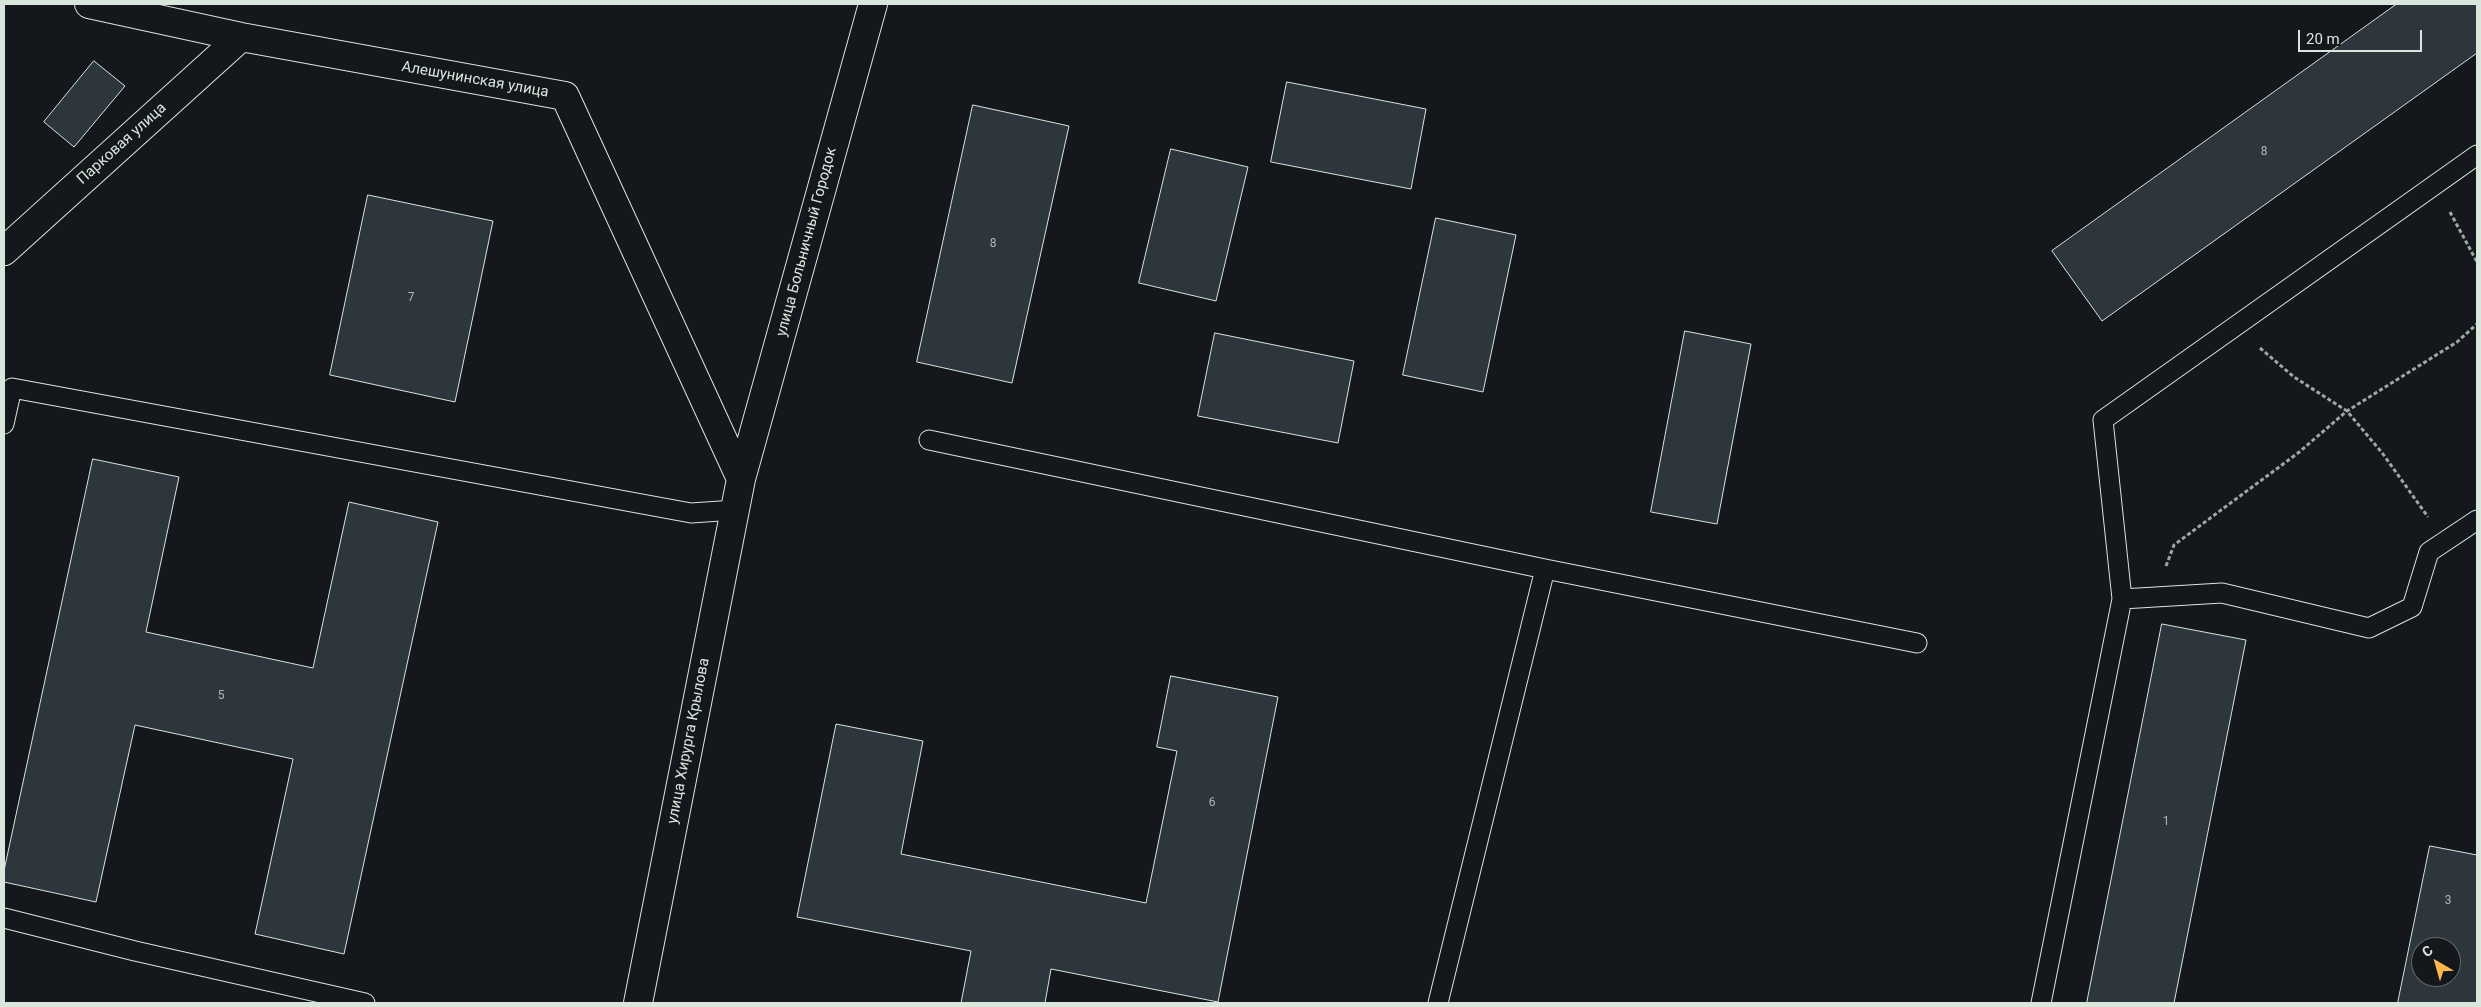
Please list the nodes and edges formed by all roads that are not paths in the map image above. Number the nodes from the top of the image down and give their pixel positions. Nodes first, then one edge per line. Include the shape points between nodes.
1 (89, 4) edge
2 (873, 4) edge
3 (241, 38) junction
4 (2477, 155) edge
5 (4, 251) edge
6 (4, 424) edge
7 (929, 440) dead end
8 (741, 479) junction
9 (735, 510) junction
10 (2477, 520) edge
11 (1545, 570) junction
12 (2122, 599) junction
13 (1917, 643) dead end
14 (4, 918) edge
15 (365, 1003) edge
16 (638, 1003) edge
17 (1438, 1003) edge
18 (2041, 1003) edge

1 - 3 street, Алешунинская улица
2 - 8 street, улица Больничный Городок
3 - 5 street, Парковая улица
3 - 8 street, Алешунинская улица via 565,96
4 - 12 lane via 2103,420
6 - 9 lane via 12,388 691,514
7 - 11 lane
8 - 9 street, улица Хирурга Крылова
9 - 16 street, улица Хирурга Крылова
10 - 12 lane via 2429,552 2412,607 2369,628 2222,593
11 - 13 lane
11 - 17 lane
12 - 18 lane
14 - 15 lane

